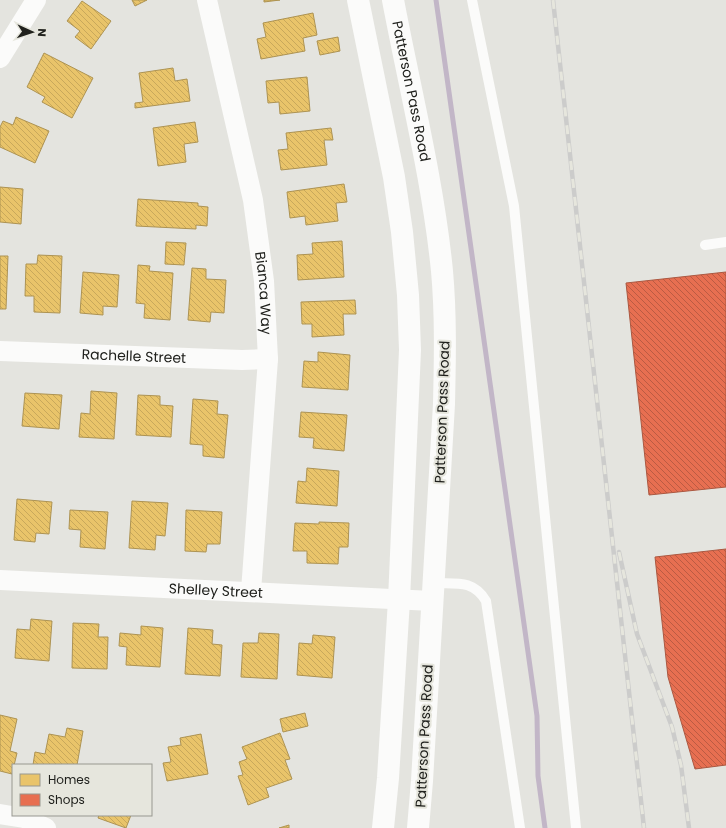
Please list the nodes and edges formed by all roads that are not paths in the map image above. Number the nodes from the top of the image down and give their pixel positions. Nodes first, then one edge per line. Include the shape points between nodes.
1 (36, 0) edge
2 (207, 0) edge
3 (358, 0) edge
4 (393, 0) edge
5 (472, 0) edge
6 (0, 58) edge
7 (726, 242) edge
8 (705, 244) dead end
9 (0, 350) edge
10 (268, 359) junction
11 (0, 580) edge
12 (251, 591) junction
13 (432, 592) junction
14 (399, 600) junction
15 (0, 814) edge
16 (46, 828) edge
17 (383, 828) edge
18 (418, 828) edge
19 (520, 828) edge
20 (576, 828) edge

1 - 6 street
2 - 10 street, Bianca Way via 253,200 264,281
3 - 14 main road via 394,177 408,295 409,406
4 - 13 main road, Patterson Pass Road via 434,209 442,272 446,342
5 - 20 lane via 514,206
7 - 8 lane
9 - 10 street, Rachelle Street
10 - 12 street, Bianca Way
11 - 12 street, Shelley Street
12 - 14 street, Shelley Street
13 - 14 street, Shelley Street
13 - 18 main road, Patterson Pass Road
13 - 19 lane via 468,584 486,601
14 - 17 main road
15 - 16 street via 24,818

